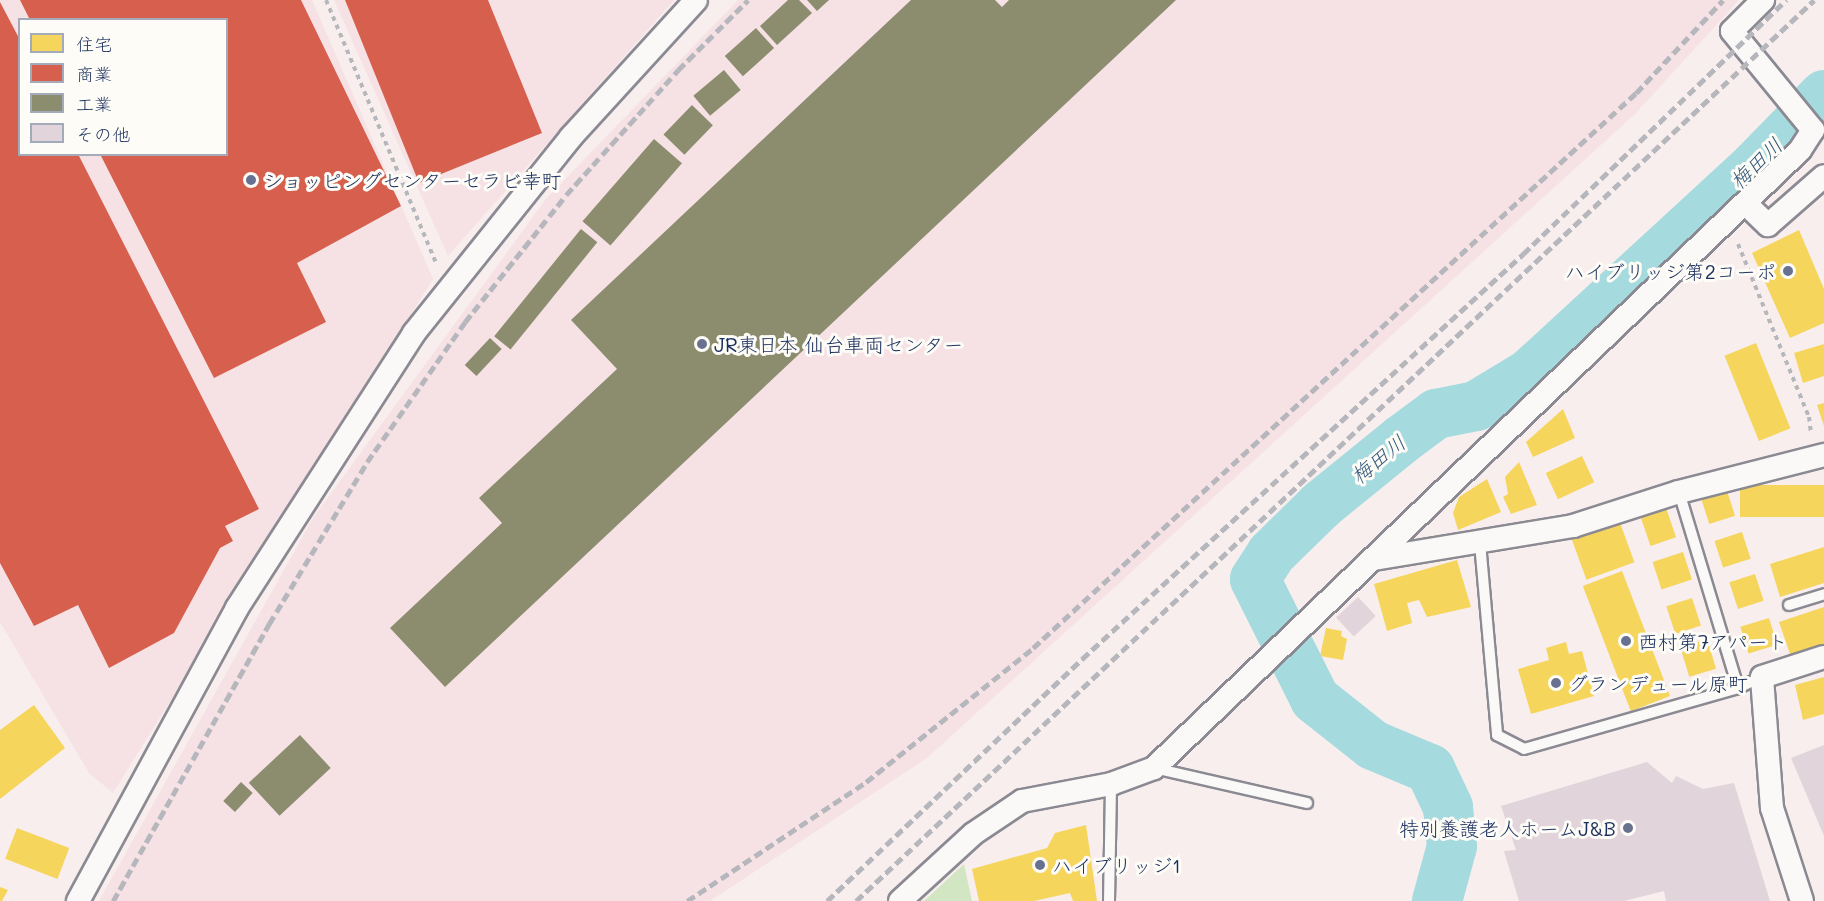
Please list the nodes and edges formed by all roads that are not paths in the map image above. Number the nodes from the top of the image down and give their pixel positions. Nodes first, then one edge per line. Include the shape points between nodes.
1 (696, 0) edge
2 (1756, 7) edge
3 (1824, 176) edge
4 (1745, 203) junction
5 (1819, 455) edge
6 (1679, 492) junction
7 (1480, 543) junction
8 (1374, 559) junction
9 (1824, 594) edge
10 (1789, 605) dead end
11 (1824, 657) edge
12 (1762, 677) junction
13 (1738, 688) junction
14 (1154, 768) junction
15 (1111, 784) junction
16 (1307, 803) dead end
17 (78, 901) edge
18 (900, 901) edge
19 (1109, 901) edge
20 (1802, 901) edge

1 - 17 street via 571,137 414,333 237,608
2 - 4 street via 1732,31 1813,130 1800,150
3 - 4 street via 1768,225
4 - 8 street
5 - 6 street
6 - 7 street via 1573,526
6 - 13 lane
7 - 8 street
7 - 13 lane via 1497,735 1524,749
8 - 14 street
9 - 10 lane
11 - 12 street
12 - 13 lane
12 - 20 street via 1772,808
14 - 15 street
14 - 16 lane
15 - 18 street via 1022,801 973,834
15 - 19 lane

